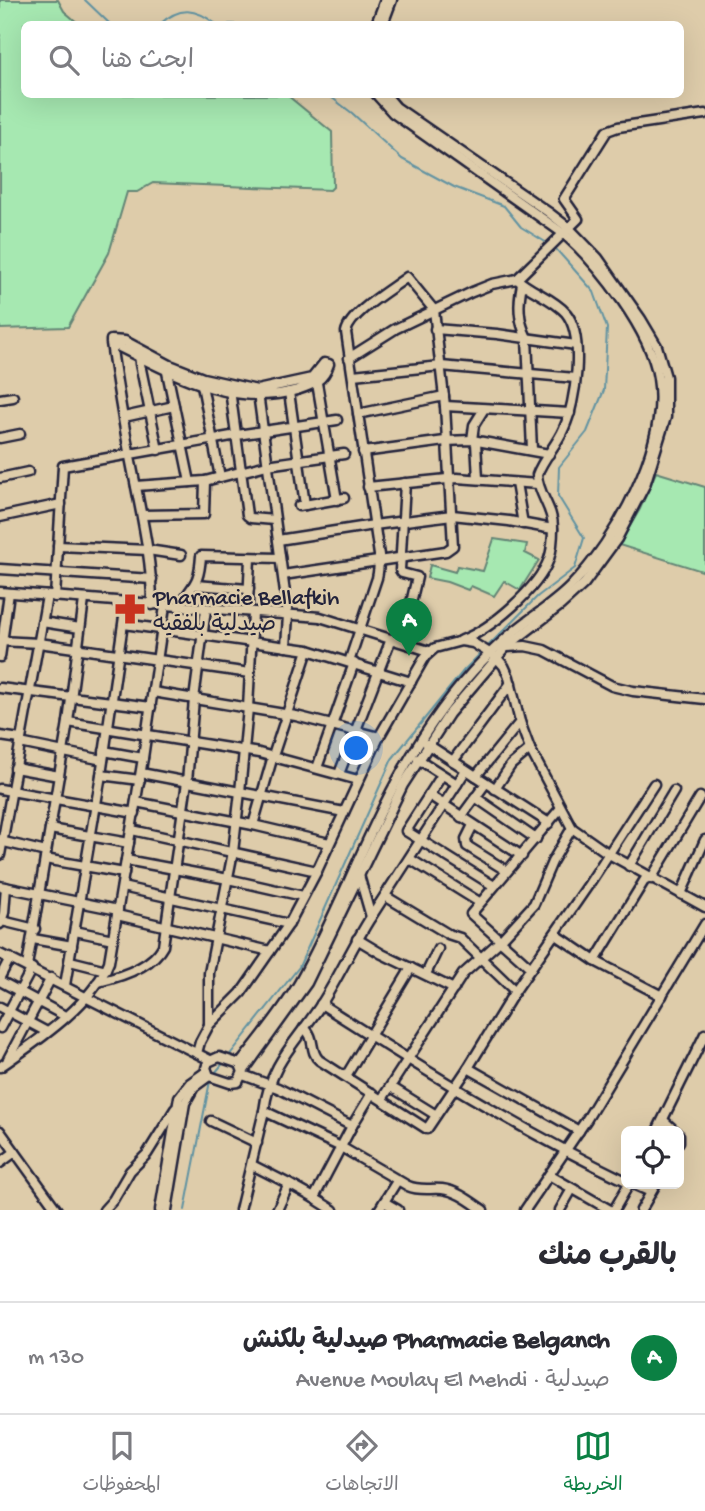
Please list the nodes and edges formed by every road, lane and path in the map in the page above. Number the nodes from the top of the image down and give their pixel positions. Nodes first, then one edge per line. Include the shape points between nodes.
1 (384, 0) edge
2 (392, 0) edge
3 (377, 21) edge
4 (384, 21) edge
5 (380, 98) edge
6 (388, 98) edge
7 (705, 114) edge
8 (567, 231) junction
9 (520, 281) junction
10 (435, 310) junction
11 (435, 329) junction
12 (527, 338) junction
13 (576, 345) junction
14 (139, 353) junction
15 (349, 358) junction
16 (441, 366) junction
17 (167, 372) junction
18 (528, 374) junction
19 (353, 375) junction
20 (575, 378) junction
21 (317, 383) junction
22 (202, 385) junction
23 (230, 388) junction
24 (289, 392) junction
25 (258, 393) junction
26 (444, 396) junction
27 (13, 397) dead end
28 (0, 399) edge
29 (174, 406) junction
30 (445, 406) junction
31 (484, 409) junction
32 (150, 411) junction
33 (530, 411) junction
34 (570, 413) junction
35 (358, 414) junction
36 (124, 417) junction
37 (337, 420) dead end
38 (324, 422) junction
39 (293, 426) junction
40 (263, 431) junction
41 (20, 434) dead end
42 (237, 435) junction
43 (0, 438) edge
44 (214, 439) junction
45 (446, 441) junction
46 (474, 441) junction
47 (183, 446) junction
48 (158, 450) junction
49 (532, 450) junction
50 (363, 453) junction
51 (130, 454) junction
52 (344, 454) dead end
53 (549, 454) junction
54 (330, 456) junction
55 (299, 461) junction
56 (267, 465) junction
57 (243, 470) junction
58 (28, 472) dead end
59 (220, 477) junction
60 (0, 478) edge
61 (449, 478) junction
62 (478, 479) junction
63 (205, 481) junction
64 (190, 482) junction
65 (516, 482) junction
66 (405, 483) junction
67 (538, 484) junction
68 (136, 486) junction
69 (368, 487) junction
70 (61, 504) junction
71 (142, 515) junction
72 (452, 515) junction
73 (0, 517) edge
74 (274, 520) junction
75 (404, 522) junction
76 (374, 524) junction
77 (523, 524) junction
78 (553, 529) junction
79 (278, 541) junction
80 (58, 546) junction
81 (148, 550) junction
82 (181, 555) dead end
83 (402, 557) junction
84 (250, 558) junction
85 (280, 558) junction
86 (379, 560) junction
87 (0, 569) edge
88 (57, 573) junction
89 (283, 575) junction
90 (152, 579) junction
91 (195, 585) junction
92 (249, 589) junction
93 (4, 593) edge
94 (51, 597) junction
95 (84, 600) junction
96 (126, 603) junction
97 (152, 605) junction
98 (165, 606) junction
99 (179, 607) junction
100 (251, 608) junction
101 (206, 609) junction
102 (288, 615) junction
103 (42, 622) junction
104 (124, 624) junction
105 (80, 628) junction
106 (163, 629) junction
107 (361, 629) junction
108 (202, 634) junction
109 (391, 639) junction
110 (1, 641) edge
111 (251, 642) junction
112 (402, 642) junction
113 (456, 642) junction
114 (39, 643) junction
115 (286, 647) junction
116 (78, 649) junction
117 (308, 650) junction
118 (429, 651) junction
119 (495, 651) junction
120 (119, 654) junction
121 (0, 657) edge
122 (159, 660) junction
123 (351, 663) junction
124 (199, 666) junction
125 (379, 671) junction
126 (250, 673) junction
127 (411, 682) junction
128 (511, 683) junction
129 (0, 688) edge
130 (29, 691) junction
131 (153, 692) junction
132 (71, 695) junction
133 (194, 699) junction
134 (705, 699) edge
135 (111, 701) junction
136 (151, 707) junction
137 (248, 708) junction
138 (287, 714) junction
139 (68, 722) junction
140 (520, 722) junction
141 (333, 724) junction
142 (108, 728) junction
143 (357, 731) junction
144 (147, 735) junction
145 (0, 736) edge
146 (379, 737) junction
147 (20, 741) junction
148 (190, 741) junction
149 (427, 744) junction
150 (530, 749) junction
151 (244, 751) junction
152 (63, 752) junction
153 (104, 755) junction
154 (273, 756) junction
155 (143, 758) junction
156 (418, 759) junction
157 (453, 761) junction
158 (15, 768) junction
159 (317, 768) junction
160 (466, 770) junction
161 (339, 774) junction
162 (101, 775) junction
163 (442, 775) junction
164 (59, 776) junction
165 (476, 776) junction
166 (140, 777) junction
167 (358, 780) junction
168 (187, 782) junction
169 (486, 783) junction
170 (654, 783) dead end
171 (457, 784) junction
172 (0, 789) edge
173 (495, 789) junction
174 (674, 791) dead end
175 (11, 792) junction
176 (240, 792) junction
177 (429, 795) junction
178 (262, 796) junction
179 (475, 797) junction
180 (700, 797) dead end
181 (55, 798) junction
182 (136, 802) junction
183 (443, 804) junction
184 (96, 805) junction
185 (560, 809) junction
186 (183, 811) junction
187 (344, 812) junction
188 (135, 813) junction
189 (461, 817) junction
190 (237, 822) junction
191 (550, 823) junction
192 (253, 825) junction
193 (473, 825) junction
194 (572, 828) junction
195 (50, 829) junction
196 (132, 830) junction
197 (91, 836) junction
198 (179, 839) junction
199 (536, 839) junction
200 (421, 840) junction
201 (705, 840) edge
202 (1, 841) edge
203 (129, 843) junction
204 (329, 843) junction
205 (233, 852) junction
206 (609, 854) junction
207 (0, 855) edge
208 (46, 856) junction
209 (522, 856) junction
210 (410, 859) junction
211 (126, 860) junction
212 (86, 866) junction
213 (629, 866) junction
214 (175, 868) junction
215 (317, 871) junction
216 (507, 872) junction
217 (124, 873) junction
218 (359, 875) junction
219 (649, 878) junction
220 (228, 879) junction
221 (3, 886) edge
222 (494, 886) junction
223 (122, 887) junction
224 (41, 894) junction
225 (681, 894) junction
226 (303, 896) junction
227 (385, 896) junction
228 (171, 897) junction
229 (79, 902) junction
230 (480, 902) junction
231 (705, 906) edge
232 (222, 908) junction
233 (117, 912) junction
234 (371, 917) junction
235 (1, 923) edge
236 (289, 924) junction
237 (705, 924) edge
238 (167, 925) junction
239 (35, 929) junction
240 (75, 931) junction
241 (555, 934) junction
242 (217, 937) junction
243 (33, 939) junction
244 (113, 939) junction
245 (357, 939) junction
246 (500, 941) junction
247 (72, 946) junction
248 (438, 949) dead end
249 (270, 951) junction
250 (0, 954) edge
251 (10, 958) junction
252 (480, 958) junction
253 (70, 961) junction
254 (596, 961) junction
255 (30, 967) junction
256 (411, 968) junction
257 (531, 968) junction
258 (106, 970) junction
259 (426, 974) junction
260 (51, 978) junction
261 (0, 979) edge
262 (98, 982) junction
263 (65, 985) junction
264 (454, 989) junction
265 (20, 991) junction
266 (515, 991) junction
267 (87, 996) junction
268 (662, 996) junction
269 (39, 1001) junction
270 (321, 1004) junction
271 (0, 1007) edge
272 (9, 1011) junction
273 (65, 1016) junction
274 (28, 1021) junction
275 (209, 1025) junction
276 (0, 1028) edge
277 (304, 1028) junction
278 (47, 1032) junction
279 (705, 1034) edge
280 (370, 1035) junction
281 (197, 1053) junction
282 (210, 1060) junction
283 (409, 1060) junction
284 (3, 1065) edge
285 (468, 1068) junction
286 (242, 1070) junction
287 (208, 1073) junction
288 (346, 1076) junction
289 (268, 1086) junction
290 (391, 1087) junction
291 (454, 1088) junction
292 (372, 1093) junction
293 (382, 1099) junction
294 (177, 1107) junction
295 (264, 1111) junction
296 (436, 1115) junction
297 (663, 1120) junction
298 (211, 1121) dead end
299 (352, 1126) junction
300 (660, 1126) edge
301 (669, 1126) edge
302 (579, 1131) junction
303 (1, 1134) edge
304 (257, 1143) junction
305 (341, 1147) junction
306 (15, 1152) junction
307 (565, 1152) junction
308 (0, 1163) edge
309 (252, 1165) junction
310 (549, 1175) junction
311 (621, 1179) edge
312 (397, 1181) junction
313 (289, 1184) junction
314 (572, 1189) junction
315 (625, 1189) edge
316 (652, 1189) edge
317 (314, 1198) junction
318 (384, 1202) junction
319 (57, 1210) edge
320 (104, 1210) edge
321 (160, 1210) edge
322 (167, 1210) edge
323 (240, 1210) edge
324 (277, 1210) edge
325 (333, 1210) edge
326 (379, 1210) edge
327 (398, 1210) edge
328 (483, 1210) edge
329 (525, 1210) edge
330 (560, 1210) edge
331 (612, 1210) edge
332 (641, 1210) edge

1 - 3 street
2 - 4 street
5 - 8 street via 393,113
6 - 8 street
7 - 8 street via 607,131 564,199 578,219
8 - 9 street
8 - 119 street via 615,281 641,319 663,361 666,417 652,465 602,553 569,588
9 - 10 street via 492,284
9 - 12 street via 518,303
9 - 13 street via 566,313
10 - 11 street
10 - 15 street
10 - 15 street via 407,277 351,321 346,332
11 - 12 street
11 - 16 street
12 - 13 street
12 - 18 street
13 - 20 street
14 - 17 street
14 - 23 street
14 - 32 street
14 - 36 street via 111,341
15 - 19 street
16 - 18 street
16 - 19 street
16 - 26 street
17 - 22 street
17 - 29 street
18 - 20 street
18 - 33 street
19 - 35 street
20 - 34 street
21 - 24 street
21 - 25 street via 329,366 327,362 312,378
21 - 38 street
22 - 23 street
22 - 44 street
23 - 25 street
23 - 42 street
24 - 25 street
24 - 39 street
25 - 40 street
26 - 30 street
26 - 35 street
27 - 28 street
29 - 32 street
29 - 47 street
30 - 31 street
30 - 45 street
31 - 33 street
31 - 46 street via 474,425
32 - 36 street
32 - 48 street
33 - 34 street
33 - 49 street
34 - 53 street
35 - 50 street
36 - 51 street
37 - 38 street
38 - 39 street
38 - 54 street
39 - 40 street
39 - 55 street
40 - 42 street
40 - 56 street
41 - 43 street
42 - 44 street
42 - 57 street
44 - 47 street
44 - 59 street
45 - 46 street
45 - 50 street
45 - 61 street
46 - 49 street
46 - 62 street
47 - 48 street
47 - 64 street
48 - 51 street
49 - 53 street
50 - 69 street
51 - 68 street
51 - 70 street via 63,466
52 - 54 street
53 - 67 street via 538,472
54 - 55 street
54 - 55 street via 341,499 302,505
55 - 56 street
56 - 57 street
56 - 74 street
57 - 59 street
57 - 74 street via 247,515
58 - 60 street
59 - 63 street
61 - 62 street
61 - 66 street
61 - 72 street
62 - 65 street
63 - 64 street
63 - 71 street via 204,514
64 - 68 street
65 - 67 street
65 - 77 street
66 - 69 street
66 - 75 street
67 - 78 street
68 - 71 street
69 - 76 street
70 - 73 street
70 - 80 street
71 - 81 street
72 - 75 street
72 - 77 street
72 - 83 street via 450,549
74 - 79 street
75 - 76 street
75 - 83 street
76 - 79 street
76 - 86 street
77 - 78 street
78 - 113 street via 548,560 531,586 493,622
79 - 85 street
80 - 81 street
80 - 88 street
81 - 82 street
81 - 90 street
83 - 86 street
83 - 112 street via 401,572 417,578
84 - 85 street
84 - 91 street via 201,556
84 - 92 street
85 - 89 street
86 - 89 street
86 - 107 street
87 - 88 street
88 - 90 street
88 - 94 street
89 - 102 street
90 - 97 street
91 - 92 street
91 - 99 street
92 - 100 street
93 - 94 street
93 - 110 street
94 - 95 street
94 - 103 street
95 - 96 street
95 - 105 street
96 - 97 street
96 - 104 street
97 - 98 street
98 - 99 street
98 - 106 street
99 - 101 street
100 - 101 street
100 - 102 street
100 - 111 street
101 - 108 street
102 - 107 street via 320,617
102 - 115 street
103 - 105 street
103 - 114 street
104 - 106 street
104 - 120 street
105 - 116 street
106 - 108 street
106 - 122 street
107 - 109 street
107 - 123 street
108 - 111 street
108 - 124 street
109 - 112 street
109 - 125 street
110 - 114 street
110 - 121 street
111 - 115 street
111 - 126 street
112 - 118 street
113 - 118 street
113 - 119 street
114 - 116 street
114 - 130 street
115 - 117 street
116 - 120 street
116 - 132 street
117 - 123 street
117 - 138 street
118 - 127 street
119 - 128 street
119 - 134 street via 525,646 544,650 612,686
119 - 149 street
119 - 286 street via 409,758 299,981
120 - 122 street
120 - 135 street
122 - 124 street
122 - 131 street
123 - 125 street
123 - 141 street
124 - 126 street
124 - 133 street
125 - 127 street
125 - 143 street
126 - 137 street
127 - 146 street
128 - 140 street
128 - 157 street
129 - 130 street
130 - 132 street
130 - 147 street
131 - 133 street
131 - 136 street
132 - 135 street
132 - 139 street
133 - 137 street
133 - 148 street
135 - 136 street
135 - 142 street
136 - 144 street
137 - 138 street
137 - 151 street
138 - 141 street
138 - 154 street
139 - 142 street
139 - 152 street
140 - 150 street
140 - 165 street
141 - 143 street
141 - 159 street
142 - 144 street
142 - 153 street
143 - 146 street
143 - 161 street
144 - 148 street
144 - 155 street
145 - 147 street
146 - 167 street
147 - 152 street
147 - 158 street
148 - 151 street
148 - 168 street
149 - 156 street
149 - 157 street
150 - 173 street via 511,765
150 - 185 street
151 - 154 street
151 - 176 street
152 - 153 street
152 - 164 street
153 - 155 street
153 - 162 street
154 - 159 street
154 - 178 street
155 - 166 street
156 - 163 street
156 - 218 street
157 - 160 street
158 - 164 street
158 - 175 street
159 - 161 street
160 - 165 street
160 - 171 street
161 - 167 street
162 - 166 street
162 - 184 street
163 - 171 street
163 - 177 street
164 - 181 street
165 - 169 street
166 - 168 street
166 - 182 street
167 - 187 street
168 - 176 street
168 - 186 street
169 - 173 street
169 - 179 street
170 - 206 street
171 - 183 street
172 - 175 street
173 - 191 street
174 - 213 street
175 - 181 street
175 - 202 street
176 - 178 street
176 - 190 street
177 - 183 street
177 - 200 street via 406,831
178 - 187 street
178 - 192 street
179 - 189 street
179 - 199 street
180 - 219 street
181 - 184 street
181 - 195 street
182 - 186 street
182 - 188 street
183 - 189 street
183 - 200 street
184 - 188 street
184 - 197 street
185 - 191 street
185 - 194 street
186 - 190 street
186 - 198 street
187 - 204 street
188 - 196 street
189 - 193 street
190 - 192 street
190 - 205 street
191 - 199 street
192 - 204 street
193 - 209 street
193 - 216 street via 467,846
194 - 206 street
194 - 246 street via 534,904
195 - 197 street
195 - 208 street
196 - 198 street
196 - 203 street
197 - 203 street
197 - 212 street
198 - 205 street
198 - 214 street
199 - 209 street
200 - 210 street
200 - 222 street
201 - 225 street
202 - 207 street
202 - 208 street
203 - 211 street
204 - 215 street
205 - 215 street
205 - 220 street
206 - 213 street
206 - 241 street
208 - 212 street
208 - 224 street
209 - 216 street
210 - 227 street
210 - 230 street
211 - 214 street
211 - 217 street
212 - 217 street
212 - 229 street
213 - 219 street
214 - 220 street
214 - 228 street
215 - 226 street
216 - 222 street
217 - 223 street
218 - 234 street
218 - 286 street via 307,983
219 - 225 street
219 - 254 street
220 - 226 street
220 - 232 street
221 - 224 street
221 - 235 street
222 - 230 street
223 - 228 street
223 - 233 street
224 - 229 street
224 - 239 street
225 - 231 street
226 - 236 street
227 - 234 street
227 - 252 street via 460,938
228 - 232 street
228 - 238 street
229 - 233 street
229 - 240 street
230 - 246 street via 471,916
232 - 236 street
232 - 242 street
233 - 238 street
233 - 244 street
234 - 245 street
235 - 239 street
236 - 249 street
237 - 268 street
238 - 242 street
238 - 262 street via 157,955
239 - 243 street
240 - 244 street
240 - 247 street
241 - 254 street
241 - 257 street
242 - 249 street
242 - 275 street via 209,973
243 - 247 street
243 - 255 street
244 - 258 street
245 - 256 street
245 - 270 street
246 - 252 street
246 - 257 street
247 - 253 street
248 - 259 street
249 - 275 street via 240,993
250 - 251 street
251 - 255 street
251 - 261 street
252 - 264 street
252 - 266 street
253 - 258 street
253 - 263 street
254 - 268 street
255 - 260 street
255 - 265 street
256 - 259 street
256 - 280 street
257 - 266 street
258 - 262 street
259 - 264 street
260 - 263 street
260 - 269 street
261 - 265 street
262 - 267 street
263 - 267 street
264 - 283 street
265 - 269 street
265 - 272 street
266 - 285 street
267 - 273 street
267 - 281 street
268 - 302 street
269 - 273 street
269 - 274 street
270 - 277 street
270 - 280 street
271 - 272 street
272 - 274 street
272 - 276 street
273 - 278 street
274 - 278 street
274 - 284 street
275 - 281 street
277 - 288 street via 312,1037 315,1056
277 - 289 street
278 - 284 street
279 - 297 street
280 - 283 street
280 - 288 street
281 - 282 street
282 - 286 street via 219,1057
282 - 287 street
283 - 290 street
283 - 291 street
285 - 291 street
285 - 302 street
286 - 287 street via 239,1082 233,1084
286 - 289 street
287 - 294 street via 183,1089
287 - 322 street via 185,1103
288 - 292 street
289 - 295 street
289 - 299 street
290 - 293 street
290 - 296 street
291 - 296 street
291 - 307 street
292 - 293 street
292 - 299 street
293 - 296 street via 425,1129
294 - 320 street
294 - 321 street
295 - 304 street
295 - 305 street
297 - 300 street
297 - 301 street
298 - 304 street
299 - 305 street
302 - 307 street
303 - 306 street
304 - 309 street
305 - 312 street
305 - 317 street
306 - 308 street
306 - 319 street
307 - 310 street
307 - 311 street
309 - 313 street
309 - 323 street
310 - 314 street
310 - 329 street
312 - 318 street
312 - 328 street via 414,1189 454,1192
313 - 317 street
313 - 324 street
314 - 330 street
314 - 331 street
315 - 331 street
316 - 332 street
317 - 325 street
318 - 326 street
318 - 327 street

